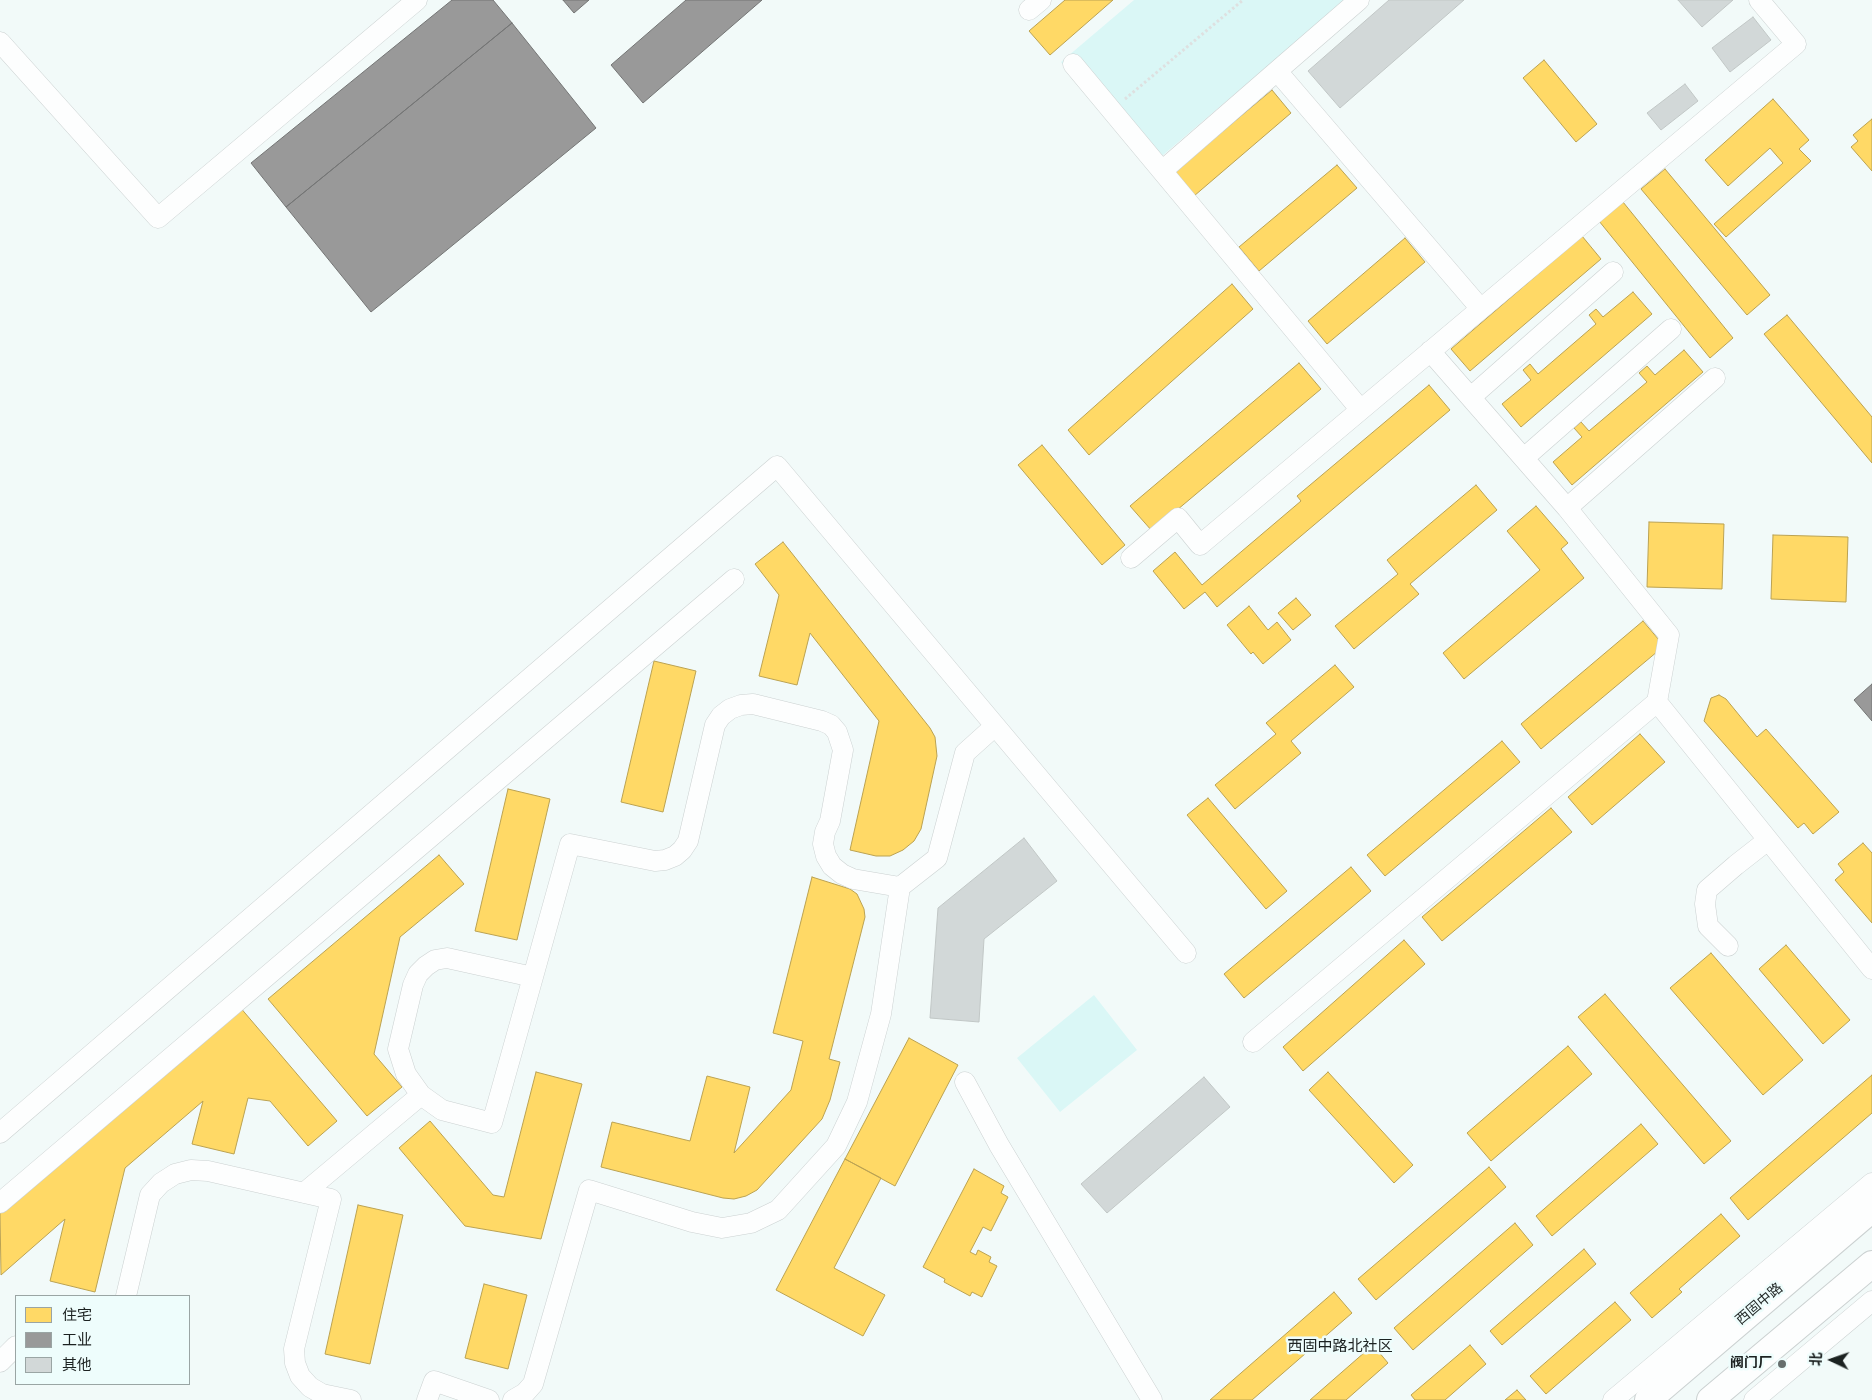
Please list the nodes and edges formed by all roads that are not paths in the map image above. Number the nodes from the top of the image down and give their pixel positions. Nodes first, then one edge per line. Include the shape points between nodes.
1 (417, 0) edge
2 (1358, 0) edge
3 (1760, 0) edge
4 (0, 42) edge
5 (1073, 64) dead end
6 (1276, 71) junction
7 (1162, 171) junction
8 (1613, 272) dead end
9 (1481, 309) junction
10 (1671, 330) dead end
11 (1430, 351) junction
12 (1714, 378) dead end
13 (1471, 397) junction
14 (1360, 410) junction
15 (1524, 458) junction
16 (1567, 508) junction
17 (1131, 558) dead end
18 (734, 579) dead end
19 (1657, 702) junction
20 (995, 726) junction
21 (1768, 840) junction
22 (900, 887) junction
23 (1728, 946) dead end
24 (1186, 953) dead end
25 (1872, 969) edge
26 (533, 977) junction
27 (1253, 1042) dead end
28 (966, 1082) dead end
29 (421, 1095) junction
30 (0, 1133) edge
31 (1872, 1183) edge
32 (304, 1193) junction
33 (0, 1203) edge
34 (1872, 1209) edge
35 (1872, 1264) edge
36 (126, 1295) edge
37 (1872, 1301) edge
38 (15, 1347) edge
39 (0, 1362) edge
40 (321, 1397) edge
41 (351, 1400) edge
42 (427, 1400) edge
43 (489, 1400) edge
44 (513, 1400) edge
45 (1152, 1400) edge
46 (1613, 1400) edge
47 (1648, 1400) edge
48 (1710, 1400) edge
49 (1754, 1400) edge

1 - 4 street via 158,218
2 - 6 street
3 - 9 street via 1796,44
5 - 7 street
6 - 7 street
6 - 9 street
7 - 14 street
8 - 13 street
9 - 11 street
10 - 15 street
11 - 13 street
11 - 14 street
12 - 16 street
13 - 15 street
14 - 17 street via 1200,544 1178,518
15 - 16 street
16 - 19 street via 1669,635
18 - 33 street
19 - 21 street
19 - 27 street
20 - 22 street via 965,754 937,858
20 - 24 street
20 - 30 street via 776,466
21 - 23 street via 1707,890 1708,926
21 - 25 street
22 - 26 street via 853,879 832,866 826,856 823,844 843,750 837,732 822,720 753,704 741,705 726,712 714,725 688,841 675,856 655,861 570,844
22 - 44 street via 881,1014 857,1102 836,1146 778,1210 751,1223 722,1228 692,1222 589,1190 533,1384
26 - 29 street via 492,1123 442,1110
26 - 29 street via 447,958 436,960 418,974 398,1049 406,1074
28 - 45 street via 999,1145
29 - 32 street
31 - 46 street
32 - 36 street via 208,1171 191,1170 176,1174 150,1195
32 - 40 street via 331,1198 294,1349 300,1376
34 - 47 main road, 西固中路
35 - 48 main road
37 - 49 street
38 - 39 street
40 - 41 street
42 - 43 street via 434,1381

